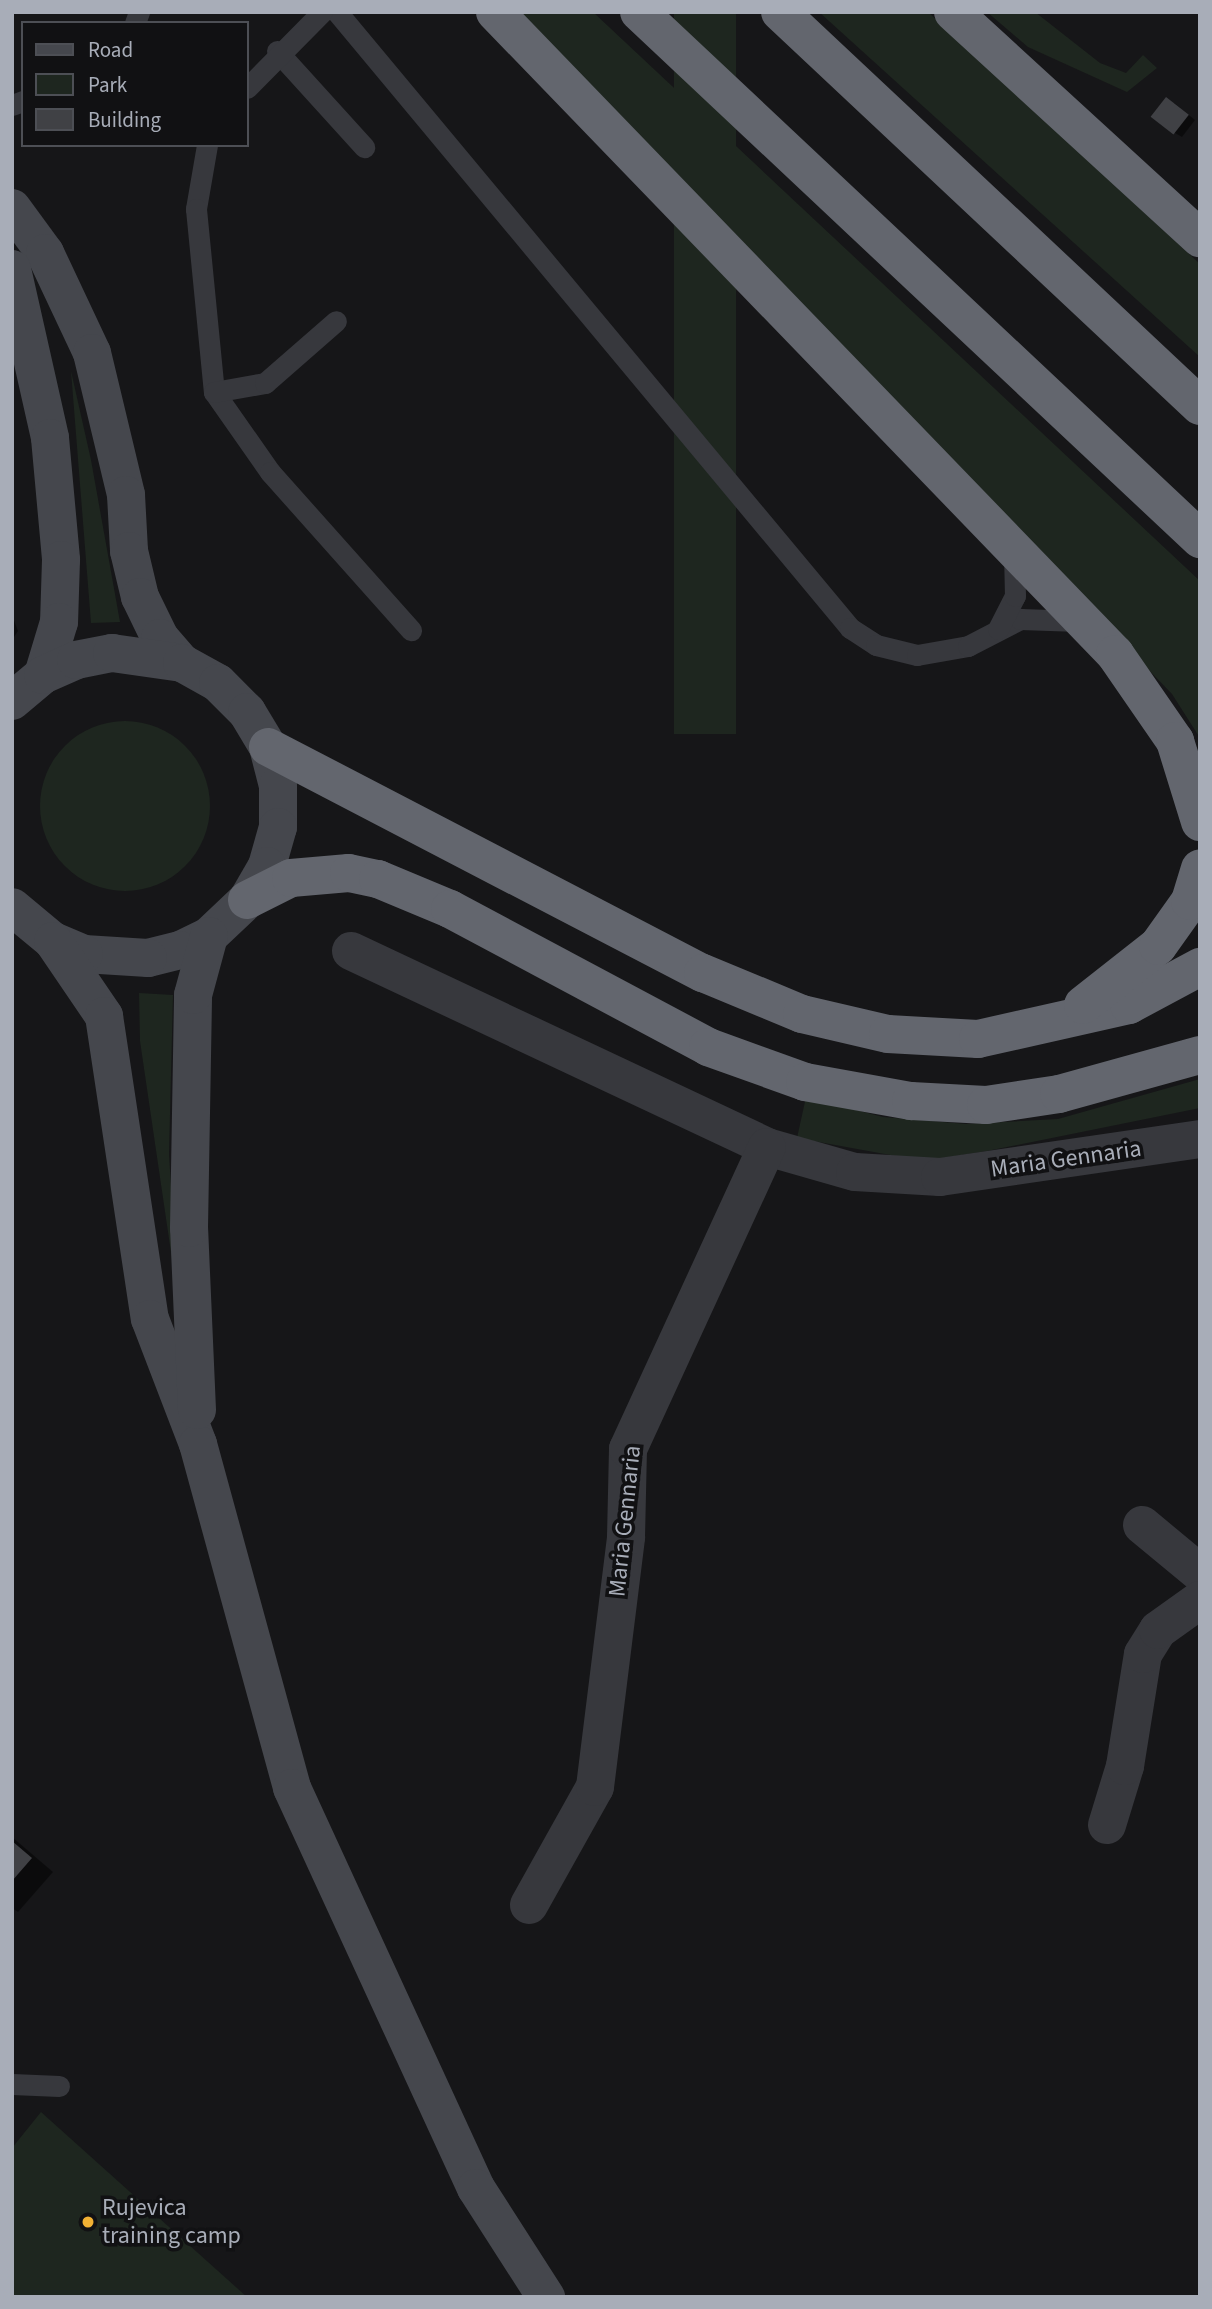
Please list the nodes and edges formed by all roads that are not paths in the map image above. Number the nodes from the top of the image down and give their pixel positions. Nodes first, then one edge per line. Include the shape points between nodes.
1 (322, 12) edge
2 (337, 12) edge
3 (495, 12) edge
4 (639, 12) edge
5 (780, 12) edge
6 (953, 12) edge
7 (277, 51) junction
8 (248, 87) edge
9 (207, 147) edge
10 (363, 147) dead end
11 (12, 208) edge
12 (1200, 238) edge
13 (12, 269) edge
14 (336, 321) dead end
15 (214, 392) junction
16 (1200, 406) edge
17 (1200, 539) edge
18 (1013, 549) junction
19 (1085, 623) junction
20 (998, 629) junction
21 (411, 630) dead end
22 (182, 663) junction
23 (43, 675) junction
24 (12, 701) edge
25 (268, 747) junction
26 (1200, 822) edge
27 (1200, 869) edge
28 (247, 900) junction
29 (26, 925) edge
30 (209, 936) junction
31 (351, 951) dead end
32 (1200, 967) edge
33 (1049, 1027) junction
34 (1200, 1031) edge
35 (1200, 1055) edge
36 (1121, 1075) junction
37 (1200, 1139) edge
38 (767, 1147) junction
39 (198, 1444) junction
40 (1142, 1525) dead end
41 (1200, 1573) edge
42 (1200, 1600) edge
43 (1107, 1825) dead end
44 (529, 1905) dead end
45 (12, 2084) edge
46 (59, 2086) dead end
47 (547, 2297) edge

1 - 7 lane
2 - 20 lane via 850,628 876,645 917,655 968,646
3 - 18 highway
4 - 17 highway
5 - 16 highway
6 - 12 highway
7 - 8 lane
7 - 10 lane
9 - 15 lane via 196,209
11 - 22 main road via 45,253 92,354 126,495 140,597 160,638
13 - 23 main road via 50,438 61,560 59,622
14 - 15 lane via 259,387
15 - 21 lane via 270,472
18 - 19 highway
18 - 20 lane via 1015,596
19 - 20 lane via 1034,617
19 - 26 highway via 1136,679 1175,741
22 - 23 main road via 111,653
22 - 25 main road via 228,693
23 - 24 main road
25 - 28 main road via 278,786 278,827 267,866
25 - 33 highway via 703,974 802,1014 888,1034 978,1039
27 - 33 highway via 1190,901 1158,946 1124,978
28 - 30 main road
28 - 36 highway via 291,878 349,873 378,879 450,909 708,1047 805,1082 911,1101 986,1105
29 - 30 main road via 84,954 126,959 180,950
29 - 39 main road via 104,1016 150,1319
30 - 39 main road via 193,995 189,1228
31 - 38 street, Maria Gennaria
32 - 33 highway via 1129,1005
34 - 36 highway
35 - 36 highway
37 - 38 street, Maria Gennaria via 940,1177 855,1172
38 - 44 street, Maria Gennaria via 628,1449 626,1537 595,1787
39 - 47 main road via 292,1788 476,2188
40 - 41 street
42 - 43 street via 1158,1630 1143,1654 1125,1766
45 - 46 lane

